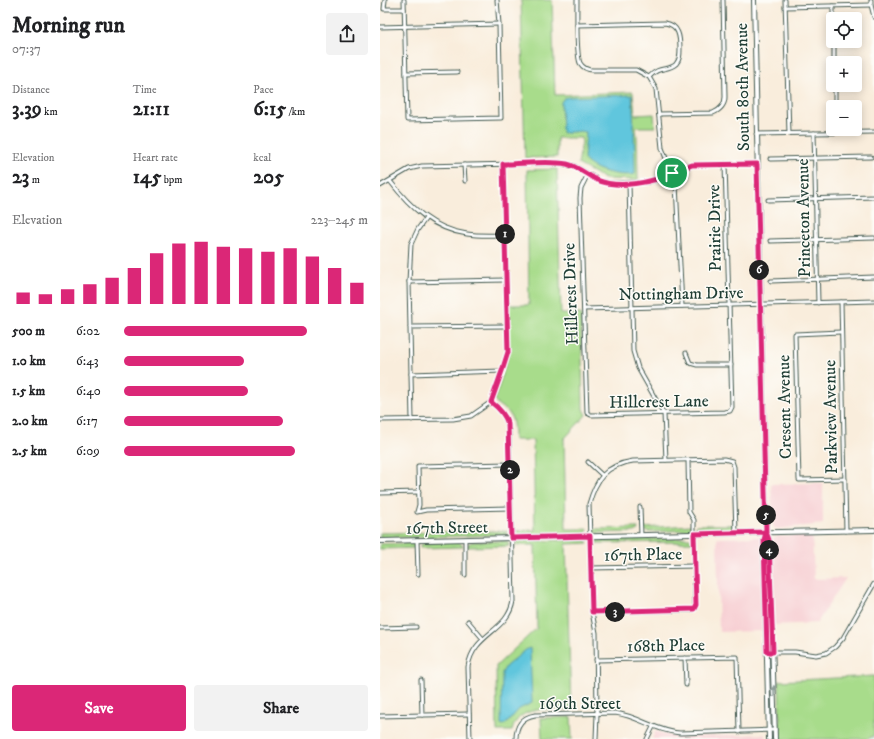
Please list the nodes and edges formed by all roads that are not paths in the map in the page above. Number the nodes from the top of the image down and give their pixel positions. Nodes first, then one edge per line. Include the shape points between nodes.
1 (385, 0) edge
2 (404, 0) edge
3 (497, 0) edge
4 (577, 0) edge
5 (723, 0) edge
6 (754, 0) edge
7 (785, 0) edge
8 (872, 0) edge
9 (871, 5) junction
10 (832, 6) junction
11 (785, 7) junction
12 (404, 9) junction
13 (832, 12) edge
14 (874, 16) edge
15 (499, 24) junction
16 (577, 25) junction
17 (404, 26) junction
18 (380, 27) edge
19 (457, 72) dead end
20 (406, 73) junction
21 (649, 77) junction
22 (659, 114) junction
23 (826, 132) edge
24 (862, 132) edge
25 (874, 132) edge
26 (814, 133) junction
27 (756, 134) junction
28 (789, 134) junction
29 (871, 157) dead end
30 (815, 158) junction
31 (770, 159) dead end
32 (503, 164) junction
33 (725, 164) junction
34 (757, 164) junction
35 (464, 165) junction
36 (672, 173) junction
37 (588, 174) junction
38 (390, 181) junction
39 (465, 181) dead end
40 (629, 183) junction
41 (380, 186) edge
42 (874, 197) edge
43 (816, 199) junction
44 (768, 200) dead end
45 (426, 218) junction
46 (505, 235) junction
47 (874, 238) edge
48 (817, 239) junction
49 (770, 241) dead end
50 (874, 277) edge
51 (818, 279) junction
52 (505, 280) junction
53 (771, 281) dead end
54 (408, 282) junction
55 (841, 302) junction
56 (874, 302) edge
57 (818, 303) junction
58 (728, 305) junction
59 (760, 305) junction
60 (682, 306) junction
61 (632, 308) junction
62 (584, 309) junction
63 (506, 326) junction
64 (410, 327) junction
65 (841, 332) junction
66 (686, 353) dead end
67 (731, 365) junction
68 (502, 371) junction
69 (411, 374) junction
70 (491, 402) junction
71 (730, 411) joint
72 (588, 414) joint
73 (664, 414) junction
74 (380, 420) edge
75 (412, 420) junction
76 (666, 460) junction
77 (688, 460) junction
78 (588, 462) dead end
79 (510, 464) junction
80 (602, 475) junction
81 (845, 479) junction
82 (419, 492) junction
83 (380, 493) edge
84 (640, 507) dead end
85 (510, 508) junction
86 (874, 530) edge
87 (846, 531) junction
88 (766, 532) junction
89 (736, 533) junction
90 (694, 534) junction
91 (641, 535) junction
92 (590, 536) junction
93 (511, 538) junction
94 (417, 540) junction
95 (465, 540) junction
96 (380, 541) edge
97 (695, 566) junction
98 (591, 568) junction
99 (418, 574) dead end
100 (465, 575) dead end
101 (874, 584) edge
102 (592, 612) junction
103 (468, 621) dead end
104 (416, 627) dead end
105 (380, 628) edge
106 (483, 639) junction
107 (767, 652) junction
108 (773, 652) junction
109 (685, 658) junction
110 (596, 660) junction
111 (421, 680) dead end
112 (686, 685) dead end
113 (469, 714) junction
114 (597, 714) junction
115 (422, 715) junction
116 (380, 716) edge
117 (653, 727) junction
118 (775, 730) junction
119 (769, 731) junction
120 (739, 732) junction
121 (470, 739) edge
122 (516, 739) edge
123 (596, 739) edge
124 (648, 739) edge
125 (769, 739) edge
126 (775, 739) edge

1 - 12 street via 384,9
2 - 12 street
3 - 15 street
4 - 16 street
5 - 22 street via 723,105 713,113
6 - 27 street, South 80th Avenue
7 - 11 street, Princeton Avenue
8 - 9 street
9 - 10 street
9 - 14 street
10 - 11 street
10 - 13 street
11 - 28 street, Princeton Avenue
12 - 17 street
15 - 17 street
15 - 20 street via 501,118 407,120
16 - 21 street via 578,58 584,67 593,70 633,70
16 - 21 street via 665,23 674,27 680,36 678,61 671,68 656,71
17 - 18 street
17 - 20 street
19 - 20 street
21 - 22 street via 656,89
22 - 36 street via 662,148
23 - 26 street
24 - 25 street
26 - 28 street
26 - 30 street, Princeton Avenue
27 - 28 street
27 - 34 street, South 80th Avenue
29 - 30 street
30 - 31 street
30 - 43 street, Princeton Avenue
32 - 35 street
32 - 37 street via 564,164
32 - 46 street
33 - 34 street
33 - 36 street via 692,165
33 - 58 street, Prairie Drive
34 - 59 street, South 80th Avenue
35 - 38 street via 416,167
35 - 39 street
36 - 40 street via 649,182
36 - 60 street via 676,184
37 - 40 street via 606,182
37 - 62 street, Hillcrest Drive via 581,188 580,198
38 - 41 street
38 - 45 street via 404,200
40 - 61 street
42 - 43 street
43 - 44 street
43 - 48 street, Princeton Avenue
45 - 46 street via 446,228 467,234
45 - 54 street via 411,244
46 - 52 street
47 - 48 street
48 - 49 street
48 - 51 street, Princeton Avenue
50 - 51 street
51 - 53 street
51 - 57 street, Princeton Avenue
52 - 54 street
52 - 63 street
54 - 64 street
55 - 56 street, Nottingham Drive
55 - 57 street, Nottingham Drive
55 - 65 street, Parkview Avenue
57 - 59 street, Nottingham Drive
58 - 59 street, Nottingham Drive
58 - 60 street, Nottingham Drive
58 - 67 street, Prairie Drive
59 - 88 street, South 80th Avenue
60 - 61 street, Nottingham Drive
61 - 62 street, Nottingham Drive
61 - 73 street via 633,352 638,368
62 - 72 street, Hillcrest Drive
63 - 64 street
63 - 68 street via 508,352
64 - 69 street
65 - 81 street, Parkview Avenue
65 - 81 street, Cresent Avenue via 795,334 799,480
66 - 67 street via 690,364
67 - 71 street, Prairie Drive
68 - 69 street
68 - 70 street
69 - 75 street
70 - 75 street via 471,416
70 - 79 street via 500,409 507,420
71 - 73 street, Hillcrest Lane
72 - 73 street, Hillcrest Lane
73 - 76 street
74 - 75 street
76 - 77 street
76 - 80 street via 623,463
77 - 89 street via 732,461
77 - 90 street via 689,512 694,520
78 - 80 street
79 - 82 street via 418,466
79 - 85 street
80 - 92 street via 592,493
81 - 87 street, Parkview Avenue
82 - 83 street
82 - 85 street via 418,512
84 - 91 street
85 - 93 street
86 - 87 street, 167th Street
87 - 88 street, 167th Street
88 - 89 street, 167th Street
88 - 107 street, South 80th Avenue via 764,540
88 - 108 street, South 80th Avenue via 769,540
89 - 90 street, 167th Street
90 - 91 street, 167th Street
90 - 97 street
91 - 92 street, 167th Street
92 - 93 street, 167th Street
92 - 98 street
93 - 95 street, 167th Street
93 - 106 street via 511,609 504,620
94 - 95 street, 167th Street
94 - 96 street, 167th Street
94 - 99 street
95 - 100 street
97 - 98 street, 167th Place
97 - 102 street via 694,609
98 - 102 street
101 - 108 street via 843,638 835,647 816,655
102 - 110 street via 596,633
103 - 106 street
104 - 105 street
106 - 113 street via 475,648 469,662
107 - 108 street
107 - 119 street, South 80th Avenue
118 -> 108 street, South 80th Avenue
109 - 110 street, 168th Place
109 - 112 street
109 - 120 street, 168th Place via 737,657
110 - 114 street
111 - 115 street
113 - 115 street
113 - 121 street
114 - 117 street, 169th Street via 623,714
114 - 122 street, 169th Street via 529,716 518,726
114 - 123 street
115 - 116 street
117 - 120 street, 169th Street via 680,733
117 - 124 street
118 - 119 street, 169th Street
118 - 126 street, South 80th Avenue
119 - 120 street, 169th Street
119 - 125 street, South 80th Avenue

